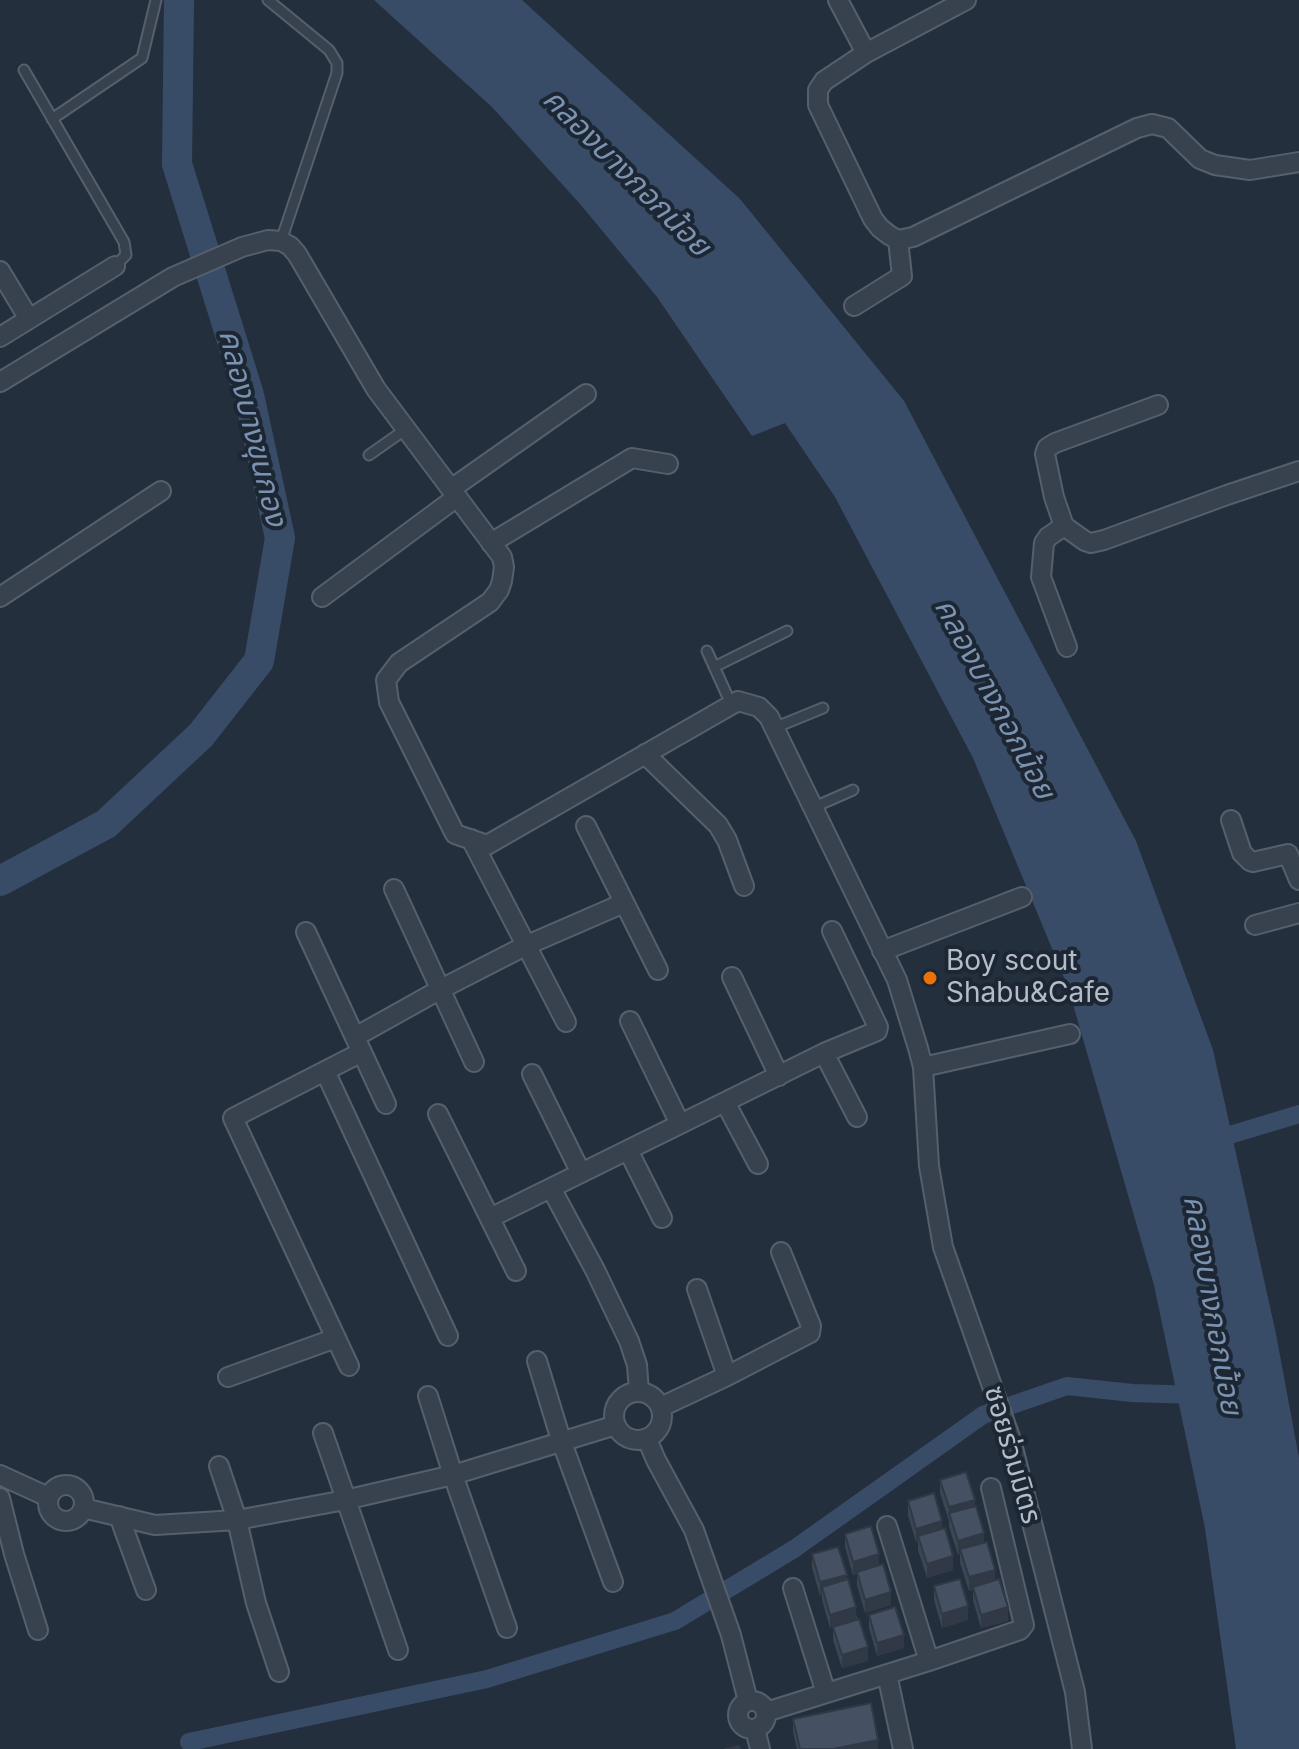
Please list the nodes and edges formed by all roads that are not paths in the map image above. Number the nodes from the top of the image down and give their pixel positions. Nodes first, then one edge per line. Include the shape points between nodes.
1 (156, 0) edge
2 (268, 0) edge
3 (838, 0) edge
4 (966, 0) edge
5 (866, 53) junction
6 (24, 70) dead end
7 (52, 119) junction
8 (1299, 162) edge
9 (898, 240) junction
10 (281, 241) junction
11 (115, 266) joint
12 (0, 271) edge
13 (854, 306) dead end
14 (29, 319) junction
15 (0, 337) edge
16 (0, 382) edge
17 (586, 394) dead end
18 (1158, 405) dead end
19 (406, 429) junction
20 (369, 455) dead end
21 (668, 464) dead end
22 (1299, 471) edge
23 (161, 491) dead end
24 (454, 493) junction
25 (1064, 526) junction
26 (491, 543) junction
27 (0, 597) edge
28 (322, 597) dead end
29 (787, 631) dead end
30 (1067, 647) dead end
31 (707, 651) dead end
32 (714, 667) junction
33 (731, 704) junction
34 (823, 708) dead end
35 (774, 728) junction
36 (645, 754) junction
37 (853, 790) dead end
38 (812, 808) junction
39 (1231, 820) dead end
40 (586, 826) dead end
41 (471, 839) junction
42 (1299, 880) edge
43 (744, 886) dead end
44 (394, 889) dead end
45 (1022, 897) dead end
46 (624, 903) junction
47 (1299, 913) edge
48 (1255, 925) dead end
49 (832, 931) dead end
50 (306, 932) dead end
51 (525, 946) junction
52 (882, 951) junction
53 (658, 970) dead end
54 (732, 977) dead end
55 (441, 989) junction
56 (630, 1021) dead end
57 (566, 1022) dead end
58 (1070, 1034) dead end
59 (359, 1045) junction
60 (824, 1053) junction
61 (474, 1062) dead end
62 (923, 1067) junction
63 (325, 1071) junction
64 (532, 1074) dead end
65 (779, 1076) junction
66 (725, 1102) junction
67 (386, 1104) dead end
68 (438, 1114) dead end
69 (857, 1117) dead end
70 (680, 1124) junction
71 (628, 1150) junction
72 (758, 1164) dead end
73 (581, 1173) junction
74 (551, 1188) junction
75 (490, 1218) junction
76 (662, 1218) dead end
77 (781, 1252) dead end
78 (516, 1271) dead end
79 (697, 1289) dead end
80 (448, 1336) dead end
81 (336, 1338) junction
82 (537, 1361) dead end
83 (349, 1366) dead end
84 (727, 1376) junction
85 (228, 1377) dead end
86 (639, 1392) junction
87 (428, 1396) dead end
88 (661, 1407) junction
89 (616, 1425) junction
90 (323, 1433) dead end
91 (647, 1439) junction
92 (561, 1440) junction
93 (219, 1466) dead end
94 (0, 1475) edge
95 (453, 1475) junction
96 (991, 1488) dead end
97 (0, 1498) edge
98 (345, 1500) junction
99 (119, 1516) junction
100 (237, 1520) junction
101 (887, 1526) dead end
102 (613, 1582) dead end
103 (793, 1588) dead end
104 (146, 1590) dead end
105 (507, 1628) dead end
106 (38, 1630) dead end
107 (398, 1650) dead end
108 (929, 1661) junction
109 (279, 1672) dead end
110 (887, 1674) junction
111 (826, 1693) junction
112 (748, 1701) junction
113 (766, 1712) junction
114 (755, 1729) junction
115 (760, 1749) edge
116 (903, 1749) edge
117 (1082, 1749) edge

1 - 7 lane via 142,58
2 - 10 lane via 329,50 337,63
3 - 5 street
4 - 5 street
5 - 9 street via 824,81 816,96 873,219
6 - 7 lane
7 - 11 lane via 124,242 126,255
8 - 9 street via 1250,170 1215,165 1200,159 1168,128 1152,124
9 - 13 street via 902,276
10 - 16 street via 242,247 173,277
10 - 19 street via 297,254 376,389
11 - 14 street
12 - 14 street
14 - 15 street
17 - 24 street
18 - 25 street via 1047,448
19 - 20 lane
19 - 24 street
21 - 26 street via 632,458
22 - 25 street via 1096,542 1085,541
23 - 27 street
24 - 26 street
24 - 28 street
25 - 30 street via 1044,543 1041,577
26 - 41 street via 504,567 490,602 399,663 386,680 389,702 455,834
29 - 32 lane
31 - 32 lane
32 - 33 lane
33 - 35 street via 759,707
33 - 36 street
34 - 35 lane
35 - 38 street, ซอยร่วมมิตร
36 - 41 street via 487,845
36 - 43 street via 718,825
37 - 38 lane
38 - 52 street, ซอยร่วมมิตร
39 - 42 street via 1247,858 1253,862 1288,854
40 - 46 street
41 - 51 street
44 - 55 street
45 - 52 street
46 - 51 street
46 - 53 street
47 - 48 street
49 - 60 street via 878,1029
50 - 59 street
51 - 55 street
51 - 57 street
52 - 62 street, ซอยร่วมมิตร via 897,980
54 - 65 street
55 - 59 street
55 - 61 street
56 - 70 street
58 - 62 street
59 - 63 street
59 - 67 street
60 - 65 street
60 - 69 street
62 - 117 street, ซอยร่วมมิตร via 929,1166 943,1247 1011,1440 1075,1692
63 - 80 street
63 - 81 street via 233,1118
64 - 73 street
65 - 66 street
66 - 70 street
66 - 72 street
68 - 75 street
70 - 71 street
71 - 73 street
71 - 76 street
73 - 74 street
74 - 75 street
74 - 86 street via 629,1341
75 - 78 street
77 - 84 street via 810,1333
79 - 84 street
81 - 83 street
81 - 85 street
82 - 92 street
84 - 88 street
86 - 88 street
86 - 89 street via 616,1406
87 - 95 street
88 - 91 street via 661,1426
89 - 91 street via 629,1438
89 - 92 street
90 - 98 street
91 - 112 street via 694,1530
92 - 95 street
92 - 102 street
93 - 100 street
94 - 99 street via 48,1497 57,1487 71,1486 81,1495 83,1508
95 - 98 street
95 - 105 street
96 - 108 street via 1024,1625
97 - 106 street
98 - 100 street
98 - 107 street
99 - 100 street via 155,1525
99 - 104 street
100 - 109 street
101 - 108 street
103 - 111 street
108 - 110 street
110 - 111 street
110 - 116 street
111 - 113 street
112 - 113 street via 759,1703
112 - 114 street via 738,1718 744,1727
113 - 114 street
114 - 115 street

